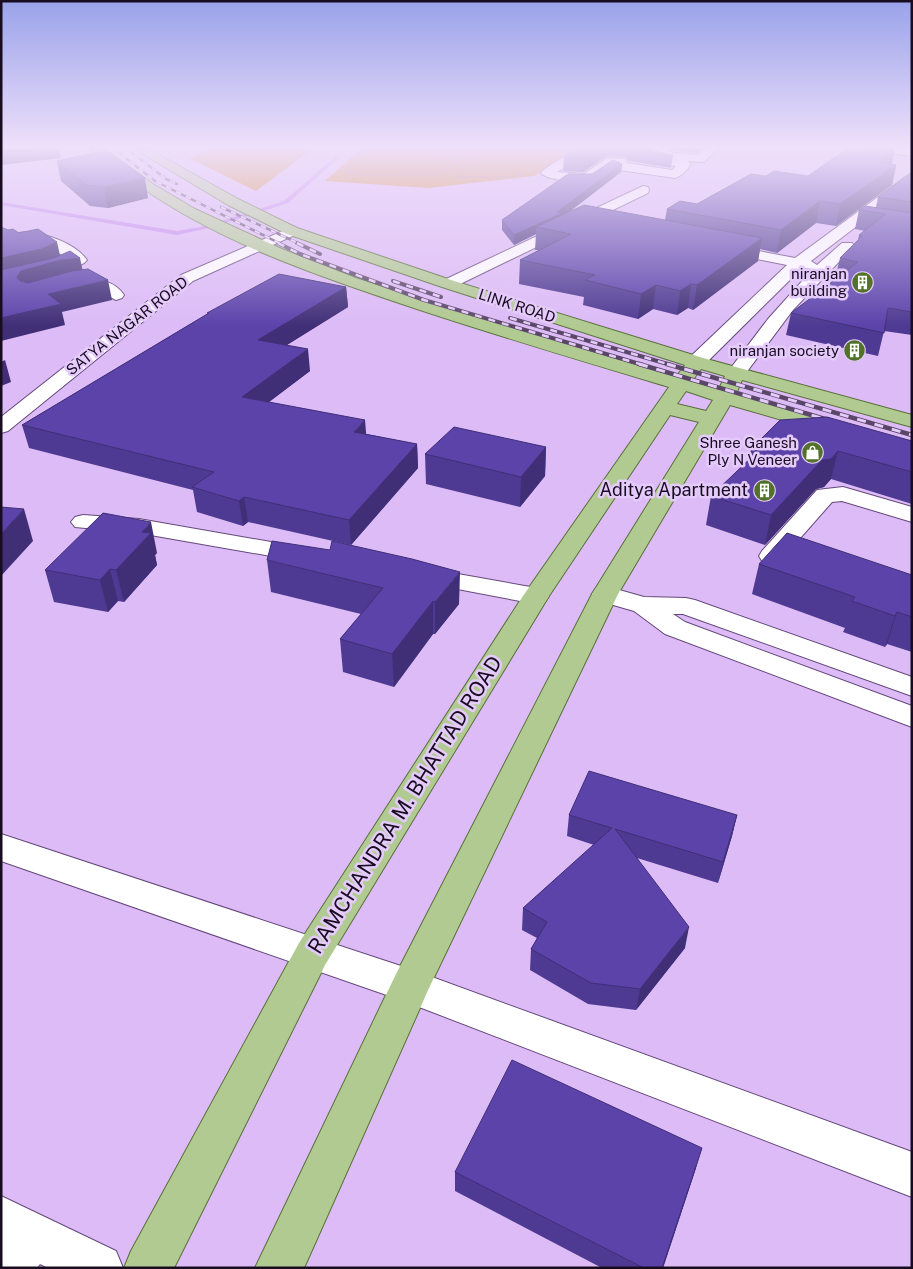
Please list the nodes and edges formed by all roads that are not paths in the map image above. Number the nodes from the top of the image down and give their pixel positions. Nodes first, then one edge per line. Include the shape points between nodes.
1 (186, 207) edge
2 (244, 207) edge
3 (607, 207) edge
4 (874, 207) edge
5 (894, 207) edge
6 (858, 219) junction
7 (876, 222) junction
8 (292, 231) junction
9 (1, 240) edge
10 (259, 246) junction
11 (712, 246) edge
12 (798, 263) junction
13 (821, 268) junction
14 (448, 284) junction
15 (1, 285) edge
16 (57, 289) edge
17 (116, 295) dead end
18 (696, 362) junction
19 (736, 373) junction
20 (679, 385) junction
21 (725, 397) junction
22 (664, 407) junction
23 (712, 419) junction
24 (912, 421) edge
25 (1, 427) edge
26 (846, 433) edge
27 (912, 515) edge
28 (83, 522) dead end
29 (771, 556) edge
30 (328, 559) edge
31 (404, 572) edge
32 (605, 594) junction
33 (536, 596) junction
34 (643, 605) junction
35 (912, 687) edge
36 (912, 717) edge
37 (1, 847) edge
38 (312, 954) junction
39 (410, 986) junction
40 (912, 1176) edge
41 (14, 1241) edge
42 (99, 1268) edge
43 (148, 1268) edge
44 (280, 1268) edge

1 - 10 main road, LINK ROAD
2 - 8 main road, LINK ROAD
3 - 14 street
4 - 6 street
5 - 7 street
6 - 7 street
6 - 12 street
7 - 13 street
8 - 10 street, SATYA NAGAR ROAD
8 - 14 main road, LINK ROAD
9 - 15 street via 18,236 50,240 79,260 52,272
10 - 20 main road, LINK ROAD via 345,280
10 - 25 street, SATYA NAGAR ROAD via 187,278
11 - 12 street
12 - 13 street
12 - 18 street
13 - 19 street
14 - 18 main road, LINK ROAD
16 - 17 street via 94,282
18 - 19 main road, LINK ROAD
18 - 20 main road, RAMCHANDRA M. BHATTAD ROAD
19 - 21 main road
19 - 24 main road, LINK ROAD
20 - 21 main road, LINK ROAD
20 - 22 main road, RAMCHANDRA M. BHATTAD ROAD
21 - 23 main road
21 - 26 main road, LINK ROAD
22 - 23 main road
22 - 33 main road, RAMCHANDRA M. BHATTAD ROAD
23 - 32 main road
27 - 29 street via 843,494 825,495
28 - 30 street via 139,526
31 - 33 street
32 - 34 street
32 - 39 main road
33 - 38 main road, RAMCHANDRA M. BHATTAD ROAD
34 - 35 street via 686,606
34 - 36 street via 675,628
37 - 38 street
38 - 39 street
38 - 43 main road, RAMCHANDRA M. BHATTAD ROAD
39 - 40 street
39 - 44 main road
41 - 42 street

